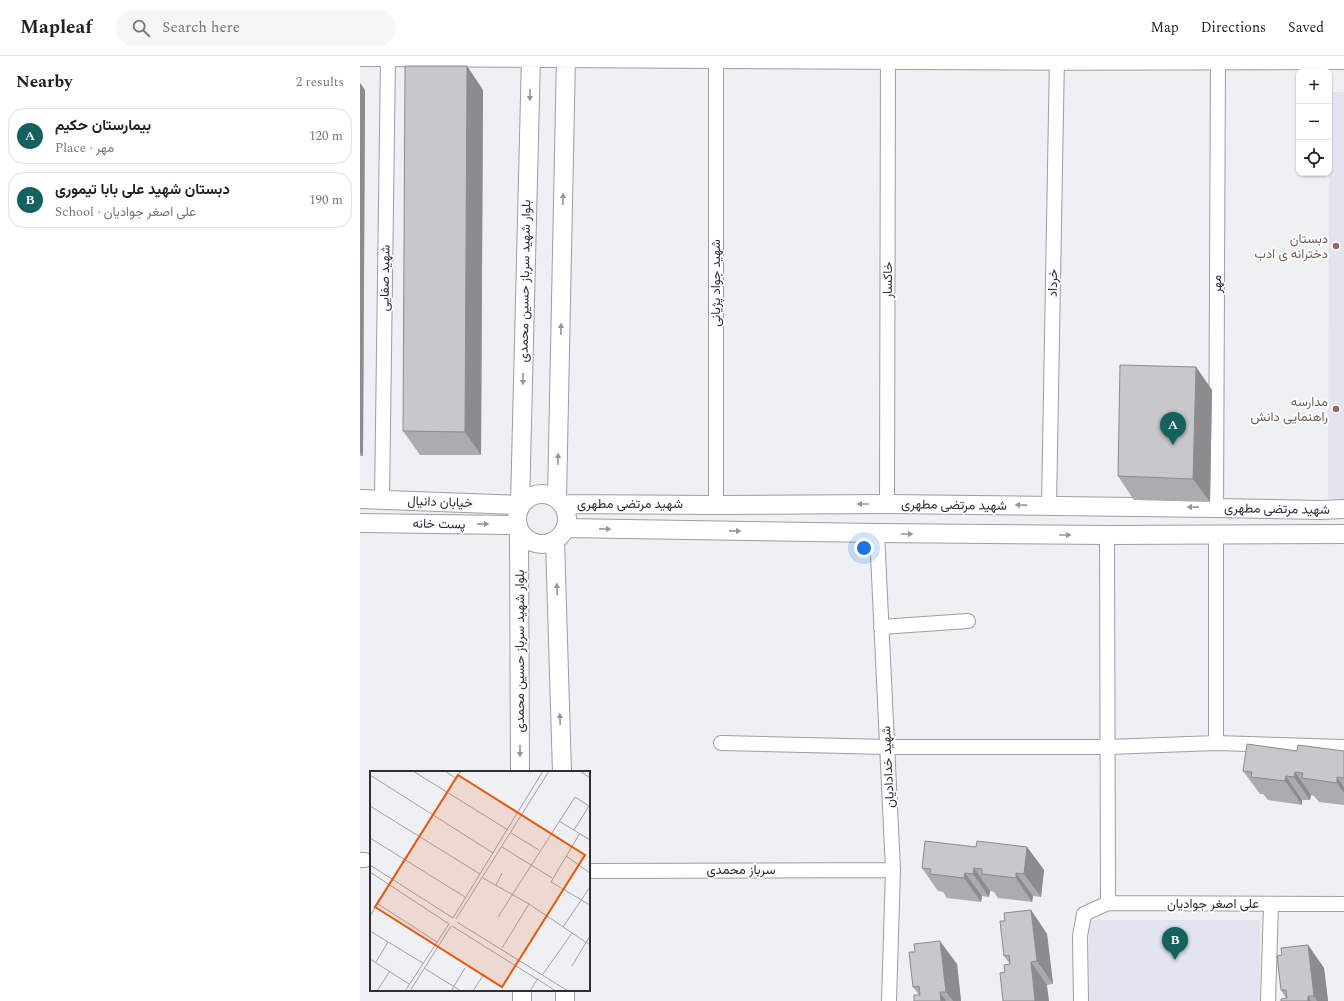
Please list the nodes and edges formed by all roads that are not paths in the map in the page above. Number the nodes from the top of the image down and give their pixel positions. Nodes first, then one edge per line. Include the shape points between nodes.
1 (360, 57) edge
2 (530, 57) edge
3 (566, 57) edge
4 (388, 58) junction
5 (716, 58) edge
6 (888, 58) edge
7 (1322, 58) edge
8 (1057, 59) edge
9 (1218, 59) edge
10 (1344, 60) edge
11 (360, 499) edge
12 (382, 499) junction
13 (560, 501) junction
14 (888, 504) junction
15 (520, 505) junction
16 (716, 505) junction
17 (1049, 506) junction
18 (1216, 508) junction
19 (1344, 509) edge
20 (360, 523) edge
21 (518, 527) junction
22 (877, 533) junction
23 (561, 534) junction
24 (1216, 534) junction
25 (1344, 534) edge
26 (1107, 535) junction
27 (968, 621) dead end
28 (882, 627) junction
29 (720, 743) dead end
30 (1216, 743) junction
31 (1344, 746) edge
32 (887, 747) junction
33 (1108, 747) junction
34 (520, 771) edge
35 (562, 771) edge
36 (590, 870) edge
37 (893, 870) junction
38 (1108, 903) junction
39 (1344, 904) edge
40 (1271, 905) junction
41 (889, 1001) edge
42 (1081, 1001) edge
43 (1268, 1001) edge

1 - 4 street
2 - 3 street
2 - 4 street
2 -> 15 street, بلوار شهید سرباز حسین محمدی
3 - 5 street
13 -> 3 street
4 - 12 street, شهید صفایی
5 - 6 street
5 - 16 street, شهید جواد پژیانی
6 - 8 street
6 - 14 street, خاکسار
7 - 9 street
7 - 10 street
8 - 9 street
8 - 17 street, خرداد
9 - 18 street, مهر
11 - 12 street, خیابان دانیال
12 - 15 street, خیابان دانیال
13 - 15 street via 550,494 541,493 533,495
13 - 16 street, شهید مرتضی مطهری
13 - 23 street via 567,512 568,520
14 -> 16 street, شهید مرتضی مطهری
17 -> 14 street, شهید مرتضی مطهری
15 - 21 street via 517,514
18 -> 17 street, شهید مرتضی مطهری
18 - 19 street, شهید مرتضی مطهری
20 -> 21 street, پست خانه
21 - 23 street via 524,537 539,544 547,544
21 -> 34 street, بلوار شهید سرباز حسین محمدی
23 -> 22 street, شهید مرتضی مطهری
22 -> 26 street, شهید مرتضی مطهری
22 - 28 street, شهید خدادادیان
35 -> 23 street
24 - 25 street, شهید مرتضی مطهری
24 - 26 street, شهید مرتضی مطهری
24 - 30 street
26 - 33 street
27 - 28 street
28 - 32 street, شهید خدادادیان
29 - 32 street
30 - 31 street
30 - 33 street
32 - 33 street
32 - 37 street, شهید خدادادیان
33 - 38 street
36 - 37 street, سرباز محمدی
37 - 41 street, شهید خدادادیان
38 - 40 street, علی اصغر جوادیان
38 - 42 street, علی اصغر جوادیان via 1084,914 1080,936
39 - 40 street, علی اصغر جوادیان
40 - 43 street

